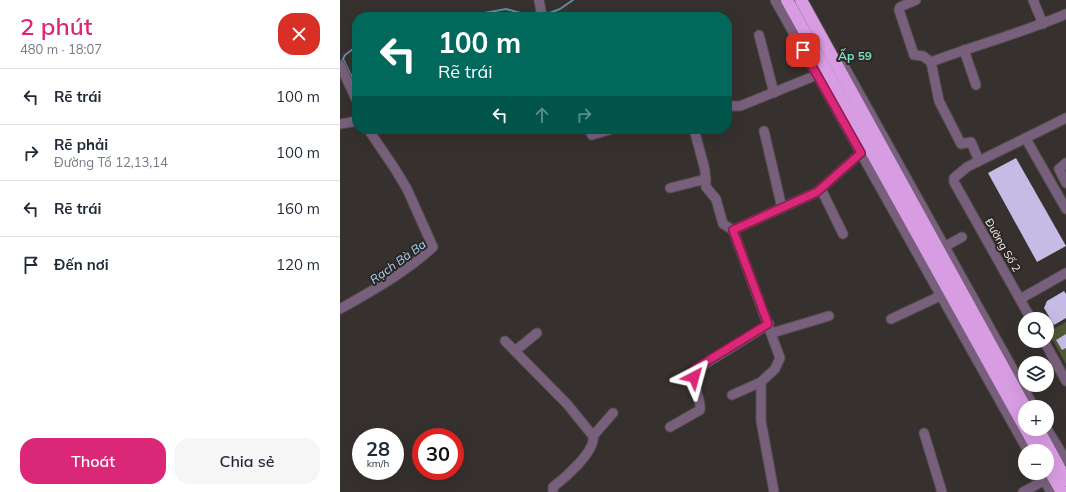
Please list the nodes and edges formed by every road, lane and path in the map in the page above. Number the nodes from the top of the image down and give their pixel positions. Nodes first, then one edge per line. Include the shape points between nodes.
1 (539, 0) edge
2 (775, 0) edge
3 (787, 0) edge
4 (801, 0) edge
5 (808, 0) edge
6 (916, 0) edge
7 (1033, 0) edge
8 (542, 12) edge
9 (1066, 14) edge
10 (1043, 24) junction
11 (759, 35) dead end
12 (964, 50) junction
13 (932, 62) junction
14 (340, 65) edge
15 (817, 75) junction
16 (976, 85) dead end
17 (352, 89) edge
18 (774, 93) junction
19 (732, 106) edge
20 (1066, 118) edge
21 (352, 122) edge
22 (340, 124) edge
23 (764, 131) dead end
24 (371, 134) edge
25 (695, 134) edge
26 (1026, 139) junction
27 (861, 153) junction
28 (979, 161) junction
29 (1066, 163) edge
30 (706, 179) junction
31 (1066, 183) edge
32 (670, 188) dead end
33 (821, 189) junction
34 (782, 208) junction
35 (1066, 209) edge
36 (733, 230) junction
37 (843, 234) dead end
38 (962, 237) dead end
39 (944, 247) junction
40 (1066, 273) edge
41 (940, 296) junction
42 (1020, 299) junction
43 (340, 309) edge
44 (1027, 312) edge
45 (829, 316) dead end
46 (891, 319) dead end
47 (770, 328) junction
48 (537, 333) dead end
49 (505, 341) dead end
50 (1048, 348) edge
51 (515, 352) junction
52 (1066, 381) edge
53 (761, 382) junction
54 (732, 395) dead end
55 (1022, 400) edge
56 (1030, 400) edge
57 (613, 413) dead end
58 (670, 427) dead end
59 (924, 433) dead end
60 (592, 436) junction
61 (1041, 436) edge
62 (1048, 436) edge
63 (1024, 444) edge
64 (1034, 444) edge
65 (1055, 472) edge
66 (553, 492) edge
67 (774, 492) edge
68 (942, 492) edge
69 (1023, 492) edge
70 (1051, 492) edge
71 (1062, 492) edge

1 - 8 street
2 - 15 street
3 - 64 highway
4 - 55 highway
5 - 39 street
6 - 13 street via 900,7 899,10 914,55 923,56
7 - 10 street
9 - 10 street
10 - 12 street
11 - 18 street
12 - 13 street
12 - 16 street
13 - 28 street via 939,101 961,144 971,142
14 - 17 street
15 - 18 street
15 - 27 street
18 - 19 street via 740,106
20 - 26 street
21 - 22 street
23 - 34 street
24 - 43 street via 407,189 433,247 374,290
25 - 30 street
26 - 28 street
26 - 35 street
27 - 33 street
27 - 41 street
28 - 42 street, Đường Số 2 via 957,174 954,182
29 - 31 street via 1059,169
30 - 32 street
30 - 36 street via 706,187 716,198 723,224
33 - 34 street
33 - 37 street
34 - 36 street
36 - 47 street
38 - 39 street
39 - 56 street
40 - 42 street
41 - 46 street
41 - 63 street
42 - 44 street, Đường Số 2
45 - 47 street
47 - 53 street via 780,358 775,368
47 - 58 street via 695,370 700,410
48 - 51 street
49 - 51 street
50 - 52 street
51 - 60 street via 574,412
53 - 54 street
53 - 67 street via 761,421
57 - 60 street
59 - 68 street
60 - 66 street via 591,447 553,487
61 - 65 highway
62 - 65 street
65 - 69 street
65 - 70 street
65 - 71 highway

